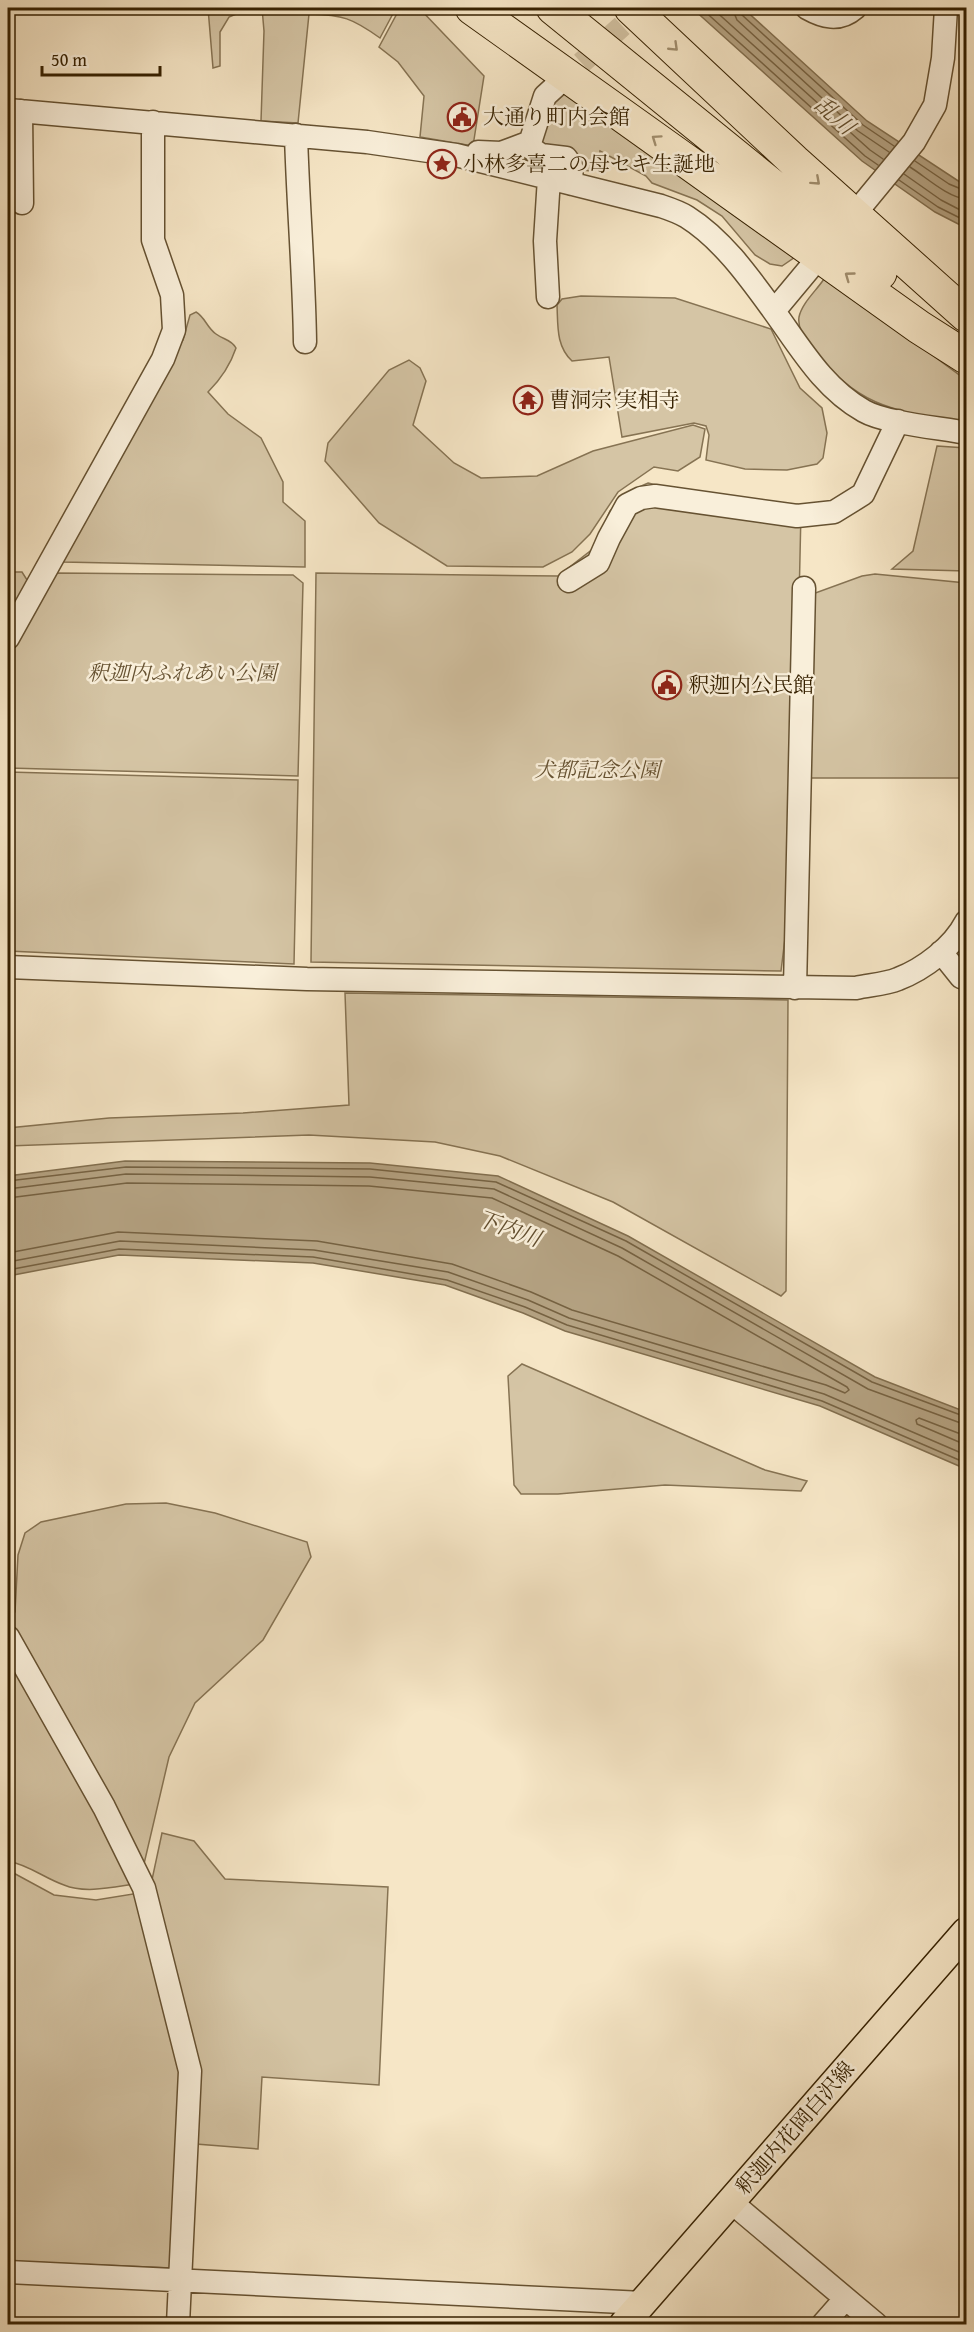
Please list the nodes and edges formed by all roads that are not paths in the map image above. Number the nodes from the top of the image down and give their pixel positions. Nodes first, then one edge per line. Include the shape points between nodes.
1 (472, 8) edge
2 (553, 8) edge
3 (631, 8) edge
4 (807, 8) edge
5 (855, 8) edge
6 (946, 8) edge
7 (557, 85) tunnel mouth
8 (14, 110) edge
9 (153, 122) junction
10 (296, 135) junction
11 (529, 146) junction
12 (440, 153) junction
13 (549, 178) junction
14 (572, 184) junction
15 (22, 203) dead end
16 (863, 204) dead end
17 (809, 269) dead end
18 (879, 273) junction
19 (548, 297) dead end
20 (774, 310) junction
21 (966, 315) edge
22 (966, 335) edge
23 (305, 342) dead end
24 (966, 345) edge
25 (966, 357) edge
26 (898, 421) junction
27 (966, 433) edge
28 (569, 581) dead end
29 (804, 588) dead end
30 (8, 638) edge
31 (966, 922) edge
32 (941, 952) junction
33 (8, 967) edge
34 (966, 979) edge
35 (795, 988) junction
36 (8, 1637) edge
37 (966, 1932) edge
38 (731, 2202) junction
39 (8, 2272) edge
40 (181, 2280) junction
41 (845, 2299) junction
42 (643, 2303) junction
43 (178, 2325) edge
44 (624, 2325) edge
45 (823, 2325) edge
46 (876, 2325) edge

25 -> 1 highway
2 - 18 highway
3 -> 21 highway
4 - 5 street via 831,18
6 - 16 street via 935,105 914,142
7 - 11 street via 545,96
8 - 9 street
8 - 15 street
9 - 10 street
9 - 30 street via 153,240 172,295 174,330 163,359
10 - 12 street
10 - 23 street
11 - 12 street via 501,153
11 - 14 street via 541,155 566,158 571,165
12 - 13 street
13 - 14 street
13 - 19 street via 545,241
14 - 20 street via 661,206 685,216 708,232
17 - 20 street
18 - 22 highway
18 - 24 highway
20 - 26 street via 797,346 845,399 866,413
26 - 27 street
26 - 28 street via 863,494 834,512 797,516 655,496 641,498 627,505 598,563
29 - 35 street
31 - 32 street
32 - 34 street
32 - 35 street via 897,980 856,988
33 - 35 street via 307,979
36 - 40 street via 104,1806 144,1888 190,2071
37 - 38 main road, 釈迦内花岡白沢線
38 - 41 street
38 - 42 main road, 釈迦内花岡白沢線
39 - 40 street
40 - 42 street
40 - 43 street
41 - 45 street
41 - 46 street
42 - 44 main road, 釈迦内花岡白沢線

